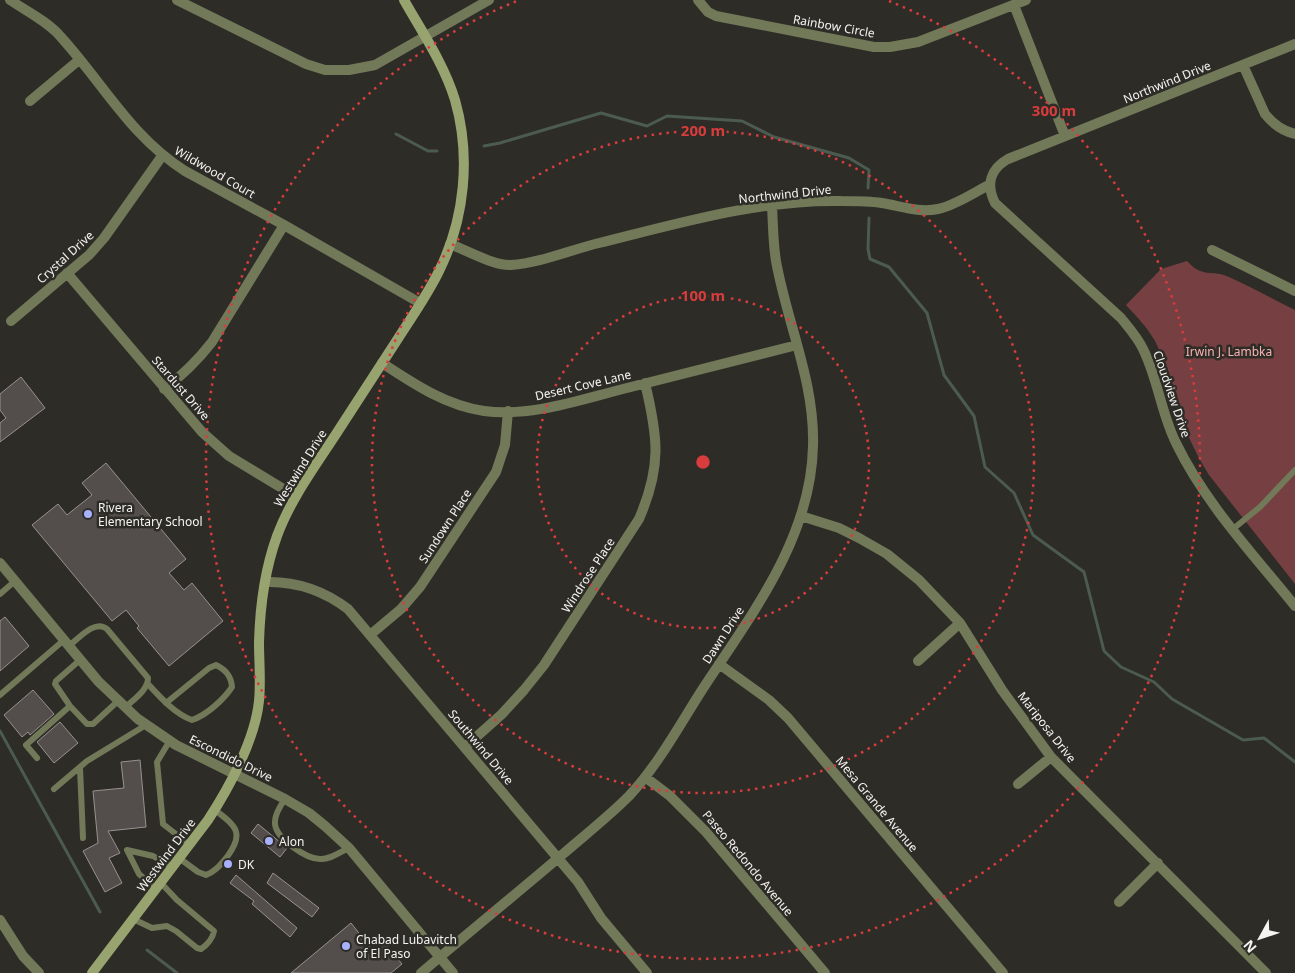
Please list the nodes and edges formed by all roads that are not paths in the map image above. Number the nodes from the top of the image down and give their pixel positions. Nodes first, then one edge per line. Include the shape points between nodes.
1 (10, 0) edge
2 (177, 0) edge
3 (404, 0) edge
4 (489, 0) edge
5 (698, 0) edge
6 (1026, 0) edge
7 (1014, 5) junction
8 (425, 36) junction
9 (1295, 44) edge
10 (79, 60) junction
11 (1243, 65) junction
12 (30, 101) dead end
13 (1295, 134) edge
14 (1065, 136) junction
15 (162, 156) junction
16 (990, 185) junction
17 (772, 205) junction
18 (284, 225) junction
19 (450, 244) junction
20 (1212, 250) dead end
21 (67, 274) junction
22 (1295, 291) edge
23 (420, 303) junction
24 (11, 321) dead end
25 (796, 346) junction
26 (382, 363) junction
27 (645, 383) junction
28 (164, 389) junction
29 (508, 412) junction
30 (1295, 470) edge
31 (295, 496) junction
32 (801, 516) junction
33 (1233, 529) junction
34 (0, 563) edge
35 (15, 580) junction
36 (265, 582) junction
37 (0, 594) edge
38 (1295, 606) edge
39 (960, 624) junction
40 (370, 635) junction
41 (67, 643) junction
42 (80, 660) junction
43 (918, 661) dead end
44 (719, 664) junction
45 (148, 684) junction
46 (0, 695) edge
47 (166, 703) junction
48 (122, 704) junction
49 (70, 706) junction
50 (146, 725) junction
51 (169, 742) junction
52 (465, 747) junction
53 (1051, 757) junction
54 (37, 758) dead end
55 (80, 768) junction
56 (235, 774) junction
57 (645, 777) junction
58 (1018, 784) dead end
59 (54, 789) dead end
60 (285, 799) junction
61 (215, 810) junction
62 (83, 838) dead end
63 (190, 844) junction
64 (349, 848) junction
65 (179, 858) junction
66 (558, 858) junction
67 (1158, 864) junction
68 (172, 868) junction
69 (158, 886) junction
70 (1119, 902) dead end
71 (133, 919) junction
72 (0, 920) edge
73 (440, 957) junction
74 (39, 973) edge
75 (92, 973) edge
76 (421, 973) edge
77 (453, 973) edge
78 (647, 973) edge
79 (825, 973) edge
80 (1003, 973) edge
81 (1265, 973) edge

1 - 10 street, Wildwood Court via 59,34
2 - 8 street via 306,64 325,70 375,65
3 - 8 main road, Westwind Drive
4 - 8 street
5 - 7 street, Rainbow Circle via 716,16 874,47 918,42
6 - 7 street, Rainbow Circle
7 - 14 street
8 - 19 main road, Westwind Drive via 449,85 463,143 462,197
9 - 11 street, Northwind Drive
10 - 12 street
10 - 15 street, Wildwood Court via 131,126
11 - 13 street via 1265,114 1282,129
11 - 14 street, Northwind Drive
14 - 16 street, Northwind Drive via 1001,163 991,177
15 - 18 street, Wildwood Court via 184,172
15 - 21 street, Crystal Drive via 104,238
16 - 17 street, Northwind Drive via 950,205 926,211 880,202
16 - 33 street, Cloudview Drive via 995,203 1121,318 1132,332 1151,368 1175,442 1201,488
17 - 19 street, Northwind Drive via 598,243 522,264 498,263
17 - 25 street, Dawn Drive via 776,260
18 - 23 street, Wildwood Court
18 - 28 street via 212,342 184,374
19 - 23 main road, Westwind Drive
20 - 22 street
21 - 24 street, Crystal Drive
21 - 28 street, Stardust Drive
23 - 26 main road, Westwind Drive
25 - 27 street, Desert Cove Lane
25 - 32 street, Dawn Drive via 811,402 814,448
26 - 29 street, Desert Cove Lane via 440,399 477,409
26 - 31 main road, Westwind Drive
27 - 29 street, Desert Cove Lane via 551,407
27 - 52 street, Windrose Place via 654,421 656,464 639,519 544,665 502,714
28 - 31 street, Stardust Drive via 202,432 229,456
29 - 40 street, Sundown Place via 505,445 496,472 420,587 401,609
30 - 33 lane via 1260,508
31 - 36 main road, Westwind Drive via 276,538
32 - 39 street, Mariposa Drive via 839,528 887,554 919,580
32 - 44 street, Dawn Drive via 779,570
33 - 38 street, Cloudview Drive
34 - 35 street, Escondido Drive
35 - 37 lane
35 - 41 street, Escondido Drive
36 - 40 street, Southwind Drive via 294,584 319,591 348,609
36 - 56 main road, Westwind Drive via 260,615 258,704
39 - 43 street
39 - 53 street, Mariposa Drive via 1002,690
40 - 52 street, Southwind Drive
41 - 42 street, Escondido Drive
41 - 45 lane via 97,625 103,625 144,672
41 - 46 lane
42 - 48 street, Escondido Drive
42 - 49 lane via 56,681 56,687
44 - 57 street, Dawn Drive
44 - 80 street, Mesa Grande Avenue via 763,695 788,718
45 - 47 lane
45 - 48 lane
47 - 47 lane via 186,718 199,718 227,694 232,687 231,678 216,665
48 - 49 lane via 90,725
48 - 50 street, Escondido Drive
49 - 54 lane via 26,745
50 - 51 street, Escondido Drive
50 - 55 lane
51 - 56 street, Escondido Drive
51 - 63 lane via 157,762 163,824
52 - 66 street, Southwind Drive
53 - 58 street
53 - 67 street, Mariposa Drive
55 - 59 lane
55 - 62 lane
56 - 60 street, Escondido Drive
56 - 61 main road, Westwind Drive
57 - 66 street, Dawn Drive via 610,814
57 - 79 street, Paseo Redondo Avenue via 670,796 706,832
60 - 64 street, Escondido Drive via 325,826
60 - 64 lane via 275,825 289,844 318,859 330,858
61 - 63 main road, Westwind Drive
61 - 65 lane via 234,826 236,845 220,866 206,875
63 - 65 main road, Westwind Drive
64 - 73 street, Escondido Drive
65 - 68 main road, Westwind Drive
66 - 73 street, Dawn Drive
66 - 78 street, Southwind Drive via 601,918
67 - 70 street
67 - 81 street, Mariposa Drive
68 - 69 main road, Westwind Drive
68 - 69 lane via 153,856 127,850 139,874
69 - 71 main road, Westwind Drive
69 - 71 lane via 214,931 205,947 198,948 167,926 152,928
71 - 75 main road, Westwind Drive
72 - 74 street via 23,956
73 - 76 street, Dawn Drive
73 - 77 street, Escondido Drive

